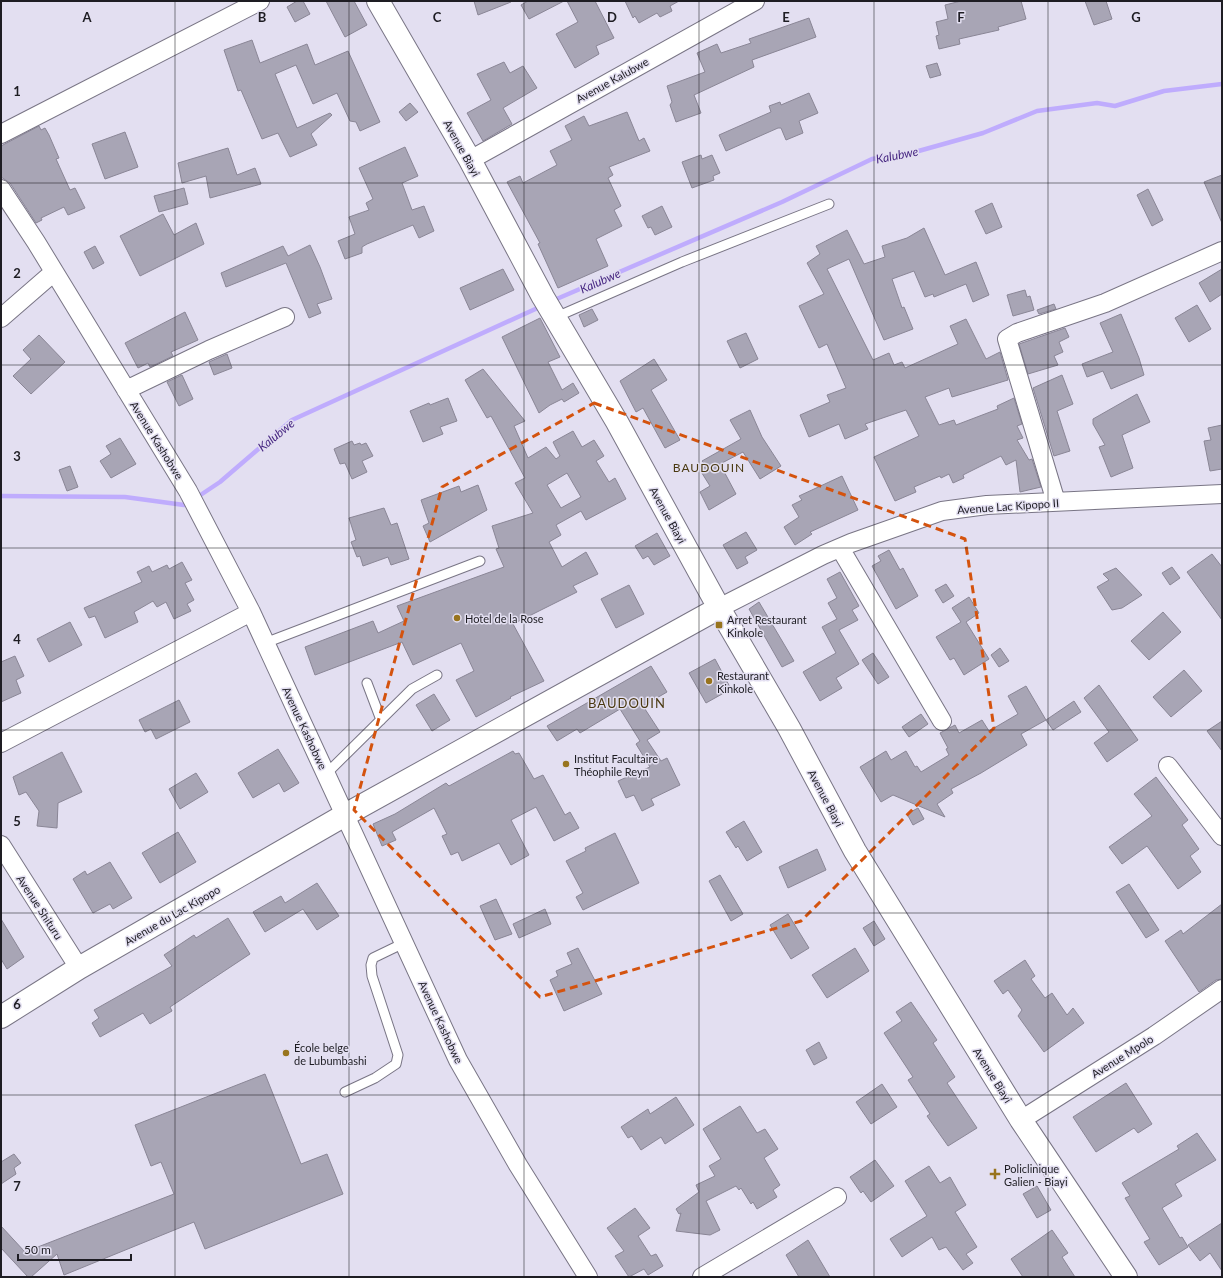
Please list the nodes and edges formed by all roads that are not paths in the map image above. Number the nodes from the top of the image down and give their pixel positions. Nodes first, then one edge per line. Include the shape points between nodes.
1 (260, 1) edge
2 (378, 1) edge
3 (755, 1) edge
4 (1, 134) edge
5 (470, 160) junction
6 (1, 189) edge
7 (829, 204) dead end
8 (1222, 251) edge
9 (54, 272) junction
10 (549, 306) junction
11 (285, 317) dead end
12 (1, 318) edge
13 (126, 390) junction
14 (1222, 494) edge
15 (1056, 502) junction
16 (840, 548) junction
17 (480, 561) dead end
18 (720, 608) junction
19 (251, 612) junction
20 (265, 643) junction
21 (437, 675) dead end
22 (367, 683) dead end
23 (381, 720) junction
24 (942, 721) dead end
25 (1, 743) edge
26 (1168, 766) dead end
27 (326, 774) junction
28 (345, 815) junction
29 (1222, 836) edge
30 (1, 846) edge
31 (404, 943) junction
32 (79, 968) junction
33 (1222, 990) edge
34 (1, 1017) edge
35 (345, 1092) dead end
36 (1021, 1120) junction
37 (837, 1197) dead end
38 (588, 1277) edge
39 (702, 1277) edge
40 (1126, 1277) edge

1 - 4 street
2 - 5 street, Avenue Biayi
3 - 5 street, Avenue Kalubwe
5 - 10 street, Avenue Biayi
6 - 9 street, Avenue Kashobwe
7 - 10 lane via 592,300
8 - 15 street via 1105,303 1017,333 1007,339
9 - 12 street
9 - 13 street, Avenue Kashobwe
10 - 18 street, Avenue Biayi via 618,422
11 - 13 street
13 - 19 street, Avenue Kashobwe via 191,497
14 - 15 street, Avenue Lac Kipopo II
15 - 16 street, Avenue Lac Kipopo II via 987,505 942,511
16 - 18 street, Avenue Lac Kipopo II
16 - 24 street
17 - 20 lane
18 - 28 street, Avenue du Lac Kipopo
18 - 36 street, Avenue Biayi via 789,728 854,851
19 - 20 street, Avenue Kashobwe
19 - 25 street
20 - 27 street, Avenue Kashobwe
21 - 23 lane via 412,689
22 - 23 lane
23 - 27 lane
26 - 29 street
27 - 28 street, Avenue Kashobwe
28 - 31 street, Avenue Kashobwe
28 - 32 street, Avenue du Lac Kipopo
30 - 32 street, Avenue Shituru
31 - 35 lane via 373,958 371,965 372,976 398,1055 396,1064 375,1078
31 - 38 street, Avenue Kashobwe via 458,1060 481,1103
32 - 34 street, Avenue du Lac Kipopo
33 - 36 street, Avenue Mpolo
36 - 40 street, Avenue Biayi
37 - 39 street

